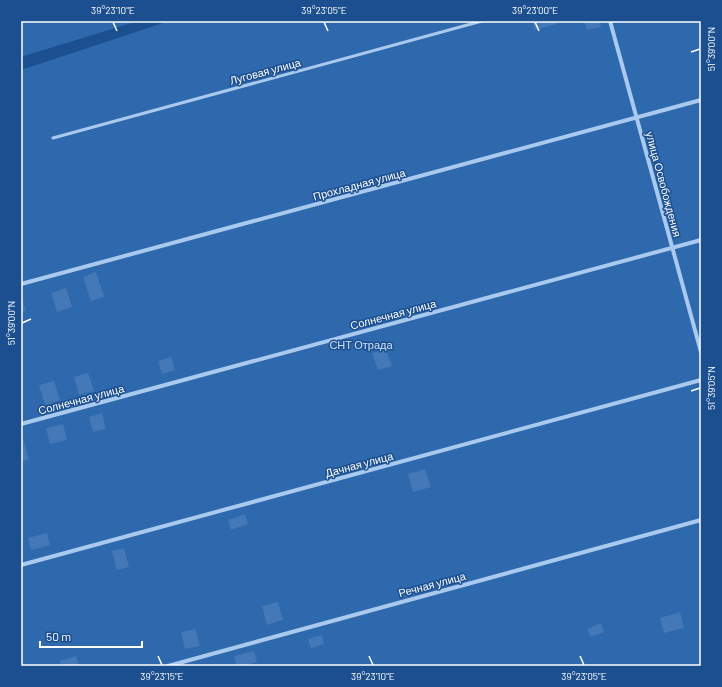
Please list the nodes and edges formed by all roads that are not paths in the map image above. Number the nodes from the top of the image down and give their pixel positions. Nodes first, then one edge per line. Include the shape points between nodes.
1 (482, 21) edge
2 (610, 21) edge
3 (701, 100) edge
4 (636, 118) junction
5 (53, 138) dead end
6 (701, 240) edge
7 (672, 248) junction
8 (21, 284) edge
9 (701, 352) edge
10 (701, 380) edge
11 (21, 424) edge
12 (701, 520) edge
13 (21, 565) edge
14 (168, 666) edge

1 - 5 lane, Луговая улица
2 - 4 street, улица Освобождения
3 - 4 street, Прохладная улица
4 - 7 street, улица Освобождения
4 - 8 street, Прохладная улица
6 - 7 street, Солнечная улица
7 - 9 street, улица Освобождения
7 - 11 street, Солнечная улица
10 - 13 street, Дачная улица
12 - 14 street, Речная улица

